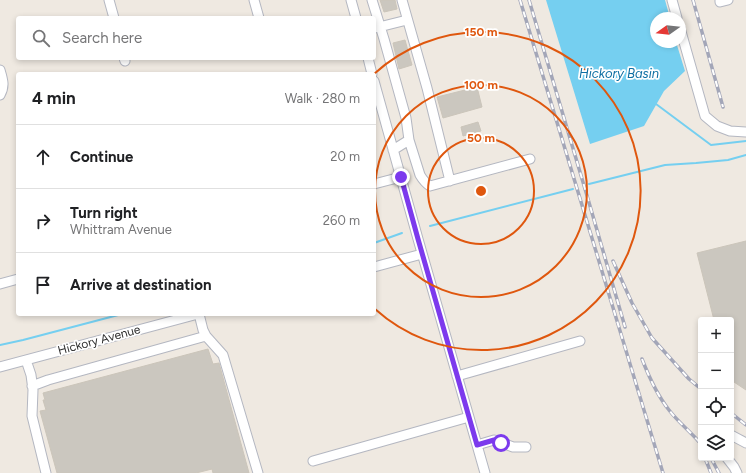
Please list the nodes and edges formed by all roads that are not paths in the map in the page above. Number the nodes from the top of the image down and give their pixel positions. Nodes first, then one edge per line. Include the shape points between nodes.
1 (109, 0) edge
2 (254, 0) edge
3 (352, 0) edge
4 (372, 0) edge
5 (402, 0) edge
6 (672, 0) edge
7 (720, 0) edge
8 (728, 0) edge
9 (675, 12) edge
10 (113, 16) edge
11 (258, 16) edge
12 (356, 16) edge
13 (375, 16) edge
14 (407, 20) junction
15 (377, 28) edge
16 (686, 48) edge
17 (368, 60) edge
18 (0, 70) edge
19 (372, 72) edge
20 (376, 88) edge
21 (0, 95) edge
22 (746, 132) edge
23 (409, 140) junction
24 (393, 150) junction
25 (530, 159) dead end
26 (401, 177) junction
27 (450, 181) junction
28 (376, 183) edge
29 (422, 254) junction
30 (376, 266) edge
31 (16, 280) edge
32 (0, 284) edge
33 (191, 316) edge
34 (200, 316) edge
35 (206, 336) junction
36 (580, 341) dead end
37 (26, 360) junction
38 (0, 367) edge
39 (457, 376) junction
40 (32, 386) junction
41 (469, 417) junction
42 (734, 437) edge
43 (746, 443) edge
44 (477, 445) junction
45 (526, 447) dead end
46 (313, 461) dead end
47 (729, 461) edge
48 (46, 473) edge
49 (258, 473) edge
50 (485, 473) edge
51 (737, 473) edge

1 - 10 street
2 - 11 street
3 - 12 street
4 - 13 street
5 - 14 street
6 - 9 street
7 - 8 street
14 - 15 street
14 - 27 street
15 - 23 street via 384,39
16 - 22 street via 705,116 717,126 730,131
17 - 19 street
18 - 21 street via 4,82
20 - 24 street
23 - 24 street
23 - 27 street via 420,175 427,184 430,186
24 - 26 street
25 - 27 street
26 - 28 street
26 - 29 street
29 - 30 street
29 - 39 street
31 - 32 street
33 - 37 street, Hickory Avenue
34 - 35 street
35 - 40 street
35 - 49 street via 223,356
36 - 39 street
37 - 38 street, Hickory Avenue
37 - 40 street
39 - 41 street
40 - 48 street via 32,416
41 - 44 street
41 - 46 street
42 - 43 street
44 - 45 street via 494,440
44 - 50 street
47 - 51 street

